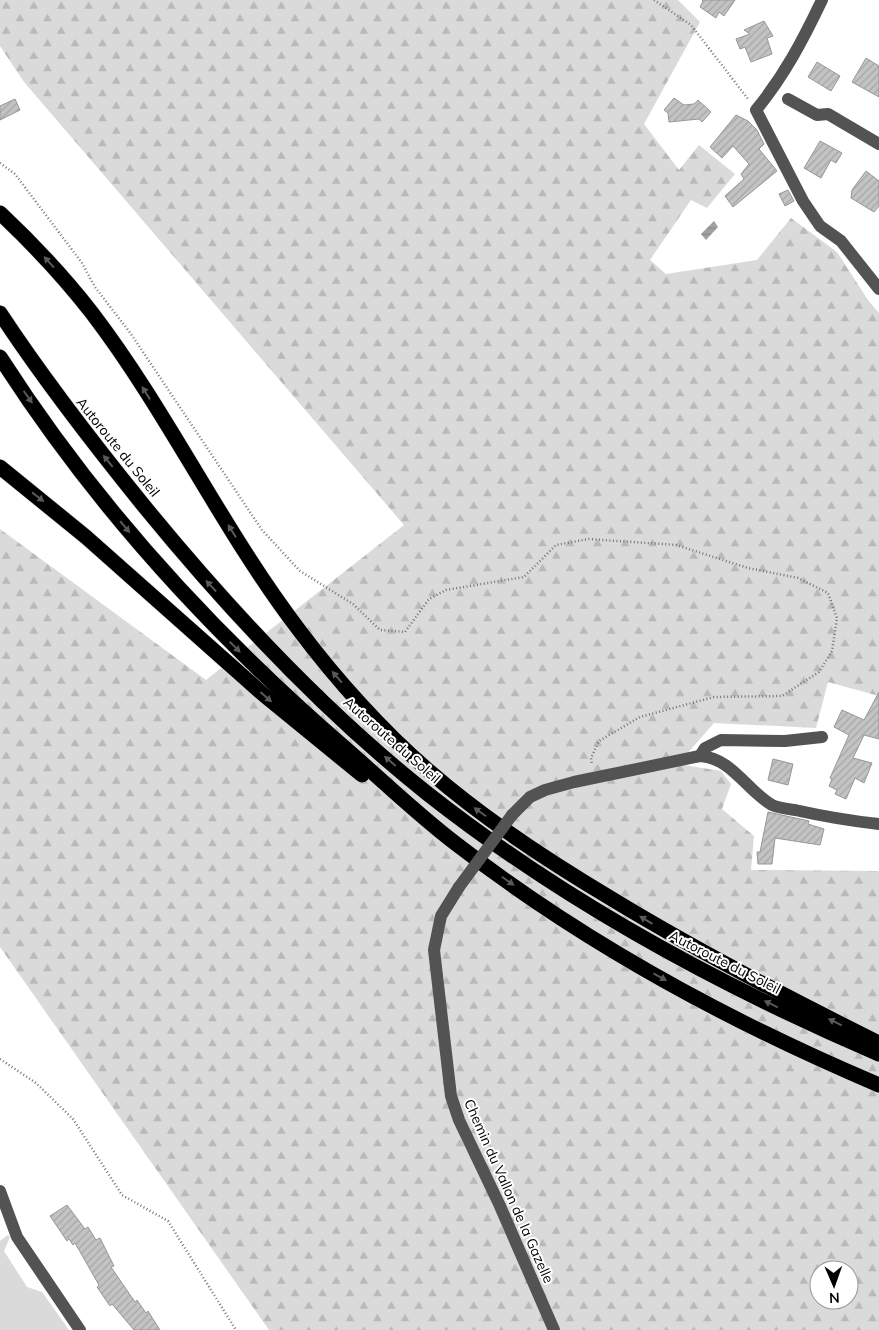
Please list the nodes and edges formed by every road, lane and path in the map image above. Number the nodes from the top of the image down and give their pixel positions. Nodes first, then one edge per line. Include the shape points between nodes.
1 (654, 0) edge
2 (822, 0) edge
3 (788, 99) dead end
4 (756, 110) junction
5 (879, 144) edge
6 (0, 163) edge
7 (0, 213) edge
8 (879, 289) edge
9 (0, 313) edge
10 (0, 357) edge
11 (0, 467) edge
12 (822, 737) dead end
13 (700, 756) junction
14 (594, 779) junction
15 (879, 824) edge
16 (454, 842) junction
17 (879, 1043) edge
18 (879, 1054) edge
19 (0, 1059) edge
20 (879, 1085) edge
21 (0, 1191) edge
22 (80, 1330) edge
23 (236, 1330) edge
24 (554, 1330) edge

1 - 4 path via 691,25
2 - 4 street via 778,84
3 - 5 street via 817,115 828,114
4 - 8 street via 803,202 820,226 841,241
6 - 14 path via 15,174 78,257 95,287 131,334 262,530 300,571 353,604 380,630 406,632 429,599 446,590 524,577 556,545 589,539 676,545 748,568 798,578 828,593 837,618 832,651 819,672 782,696 714,697 640,717 599,741 591,758
17 -> 7 highway via 709,957 596,890 476,810 426,769 353,696 298,629 255,568 94,315 47,259
18 -> 9 highway, Autoroute du Soleil via 722,981 650,941 512,856 427,793 336,714 199,574 83,430
10 -> 16 highway via 112,510 175,584 285,694
11 -> 16 highway via 86,537 330,750
12 - 13 street via 785,741 721,740 705,748
13 - 14 street
13 - 15 street via 723,762 773,806
14 - 24 street, Chemin du Vallon de la Gazelle, bridge via 545,790 530,797 512,815 441,916 434,950 451,1096
16 -> 20 highway via 608,948 711,1006
19 - 23 path via 36,1083 73,1119 122,1195 168,1221
21 - 22 street via 17,1237

